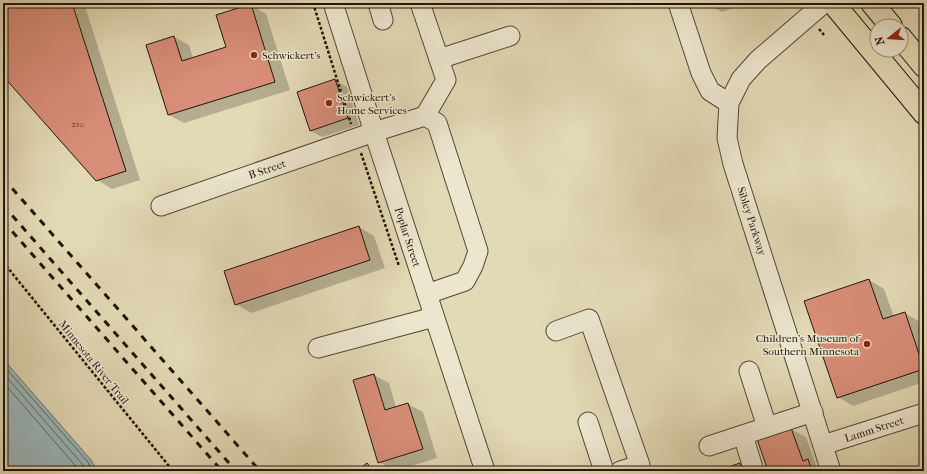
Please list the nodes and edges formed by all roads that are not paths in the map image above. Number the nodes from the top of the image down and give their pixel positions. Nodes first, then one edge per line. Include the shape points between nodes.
1 (333, 3) edge
2 (420, 3) edge
3 (678, 3) edge
4 (824, 3) edge
5 (833, 3) edge
6 (872, 3) edge
7 (884, 18) edge
8 (510, 36) dead end
9 (909, 48) edge
10 (439, 59) junction
11 (924, 66) edge
12 (729, 103) junction
13 (924, 113) edge
14 (425, 116) junction
15 (374, 132) junction
16 (161, 206) dead end
17 (427, 294) junction
18 (434, 317) junction
19 (556, 331) dead end
20 (318, 348) dead end
21 (749, 370) dead end
22 (813, 412) junction
23 (924, 413) edge
24 (588, 422) dead end
25 (767, 427) junction
26 (742, 435) junction
27 (823, 445) junction
28 (709, 446) dead end
29 (642, 468) edge
30 (485, 471) edge
31 (604, 471) edge
32 (620, 471) edge
33 (754, 471) edge
34 (832, 471) edge

1 - 15 street, Poplar Street
2 - 10 street
3 - 12 street via 701,74 710,91
4 - 12 street, Sibley Parkway via 758,60 741,79
5 - 13 main road
6 - 7 main road
8 - 10 street
9 - 11 main road
10 - 14 street via 446,80
12 - 22 street, Sibley Parkway via 727,138 733,164
14 - 15 street, B Street
14 - 17 street via 437,123 478,251 474,266 465,281
15 - 16 street, B Street
15 - 17 street, Poplar Street
17 - 18 street, Poplar Street
18 - 20 street
18 - 30 street, Poplar Street
19 - 29 street via 589,319
21 - 25 street
22 - 25 street
22 - 27 street, Sibley Parkway
23 - 27 street, Lamm Street
24 - 31 street
25 - 26 street
26 - 28 street
26 - 33 street
27 - 34 street, Sibley Parkway
29 - 32 street

